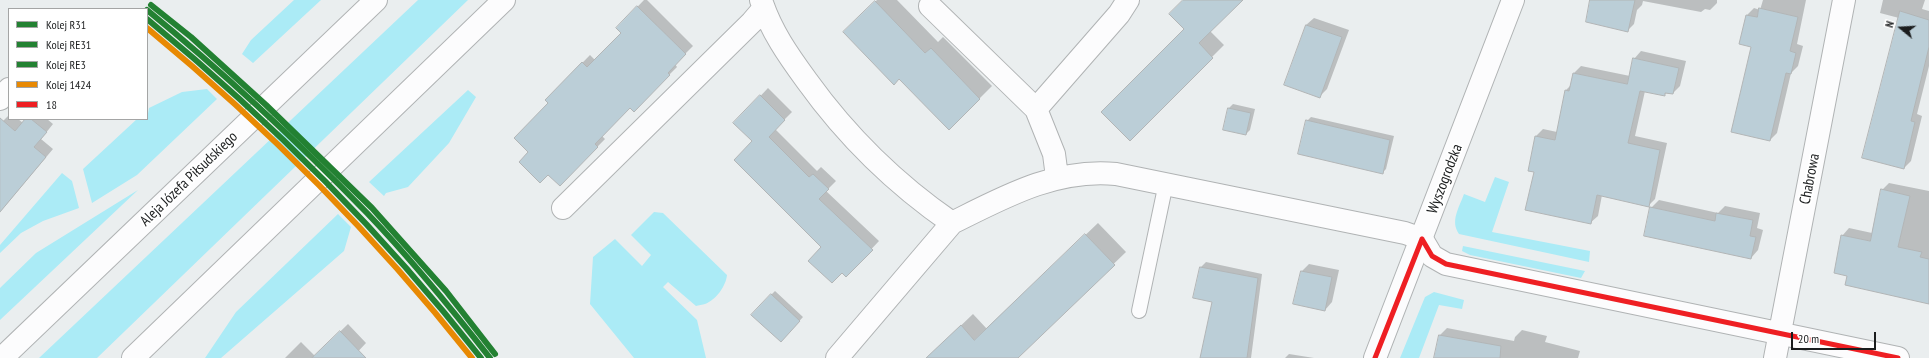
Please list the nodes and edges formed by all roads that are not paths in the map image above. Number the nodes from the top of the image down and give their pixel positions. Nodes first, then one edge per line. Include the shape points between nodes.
1 (376, 0) edge
2 (504, 0) edge
3 (1128, 0) edge
4 (1513, 0) edge
5 (1844, 0) edge
6 (762, 4) edge
7 (930, 6) dead end
8 (8, 90) edge
9 (0, 100) edge
10 (1036, 109) junction
11 (1057, 177) junction
12 (1166, 183) junction
13 (564, 208) dead end
14 (952, 223) junction
15 (1422, 239) junction
16 (1139, 311) dead end
17 (1781, 334) junction
18 (2, 358) edge
19 (133, 358) edge
20 (837, 358) edge
21 (1375, 358) edge
22 (1775, 358) edge
23 (1898, 358) edge

1 - 18 street, Aleja Józefa Piłsudskiego
2 - 19 street
3 - 10 street via 1119,14
4 - 15 street, Wyszogrodzka
5 - 17 street, Chabrowa
6 - 13 street via 752,22
6 - 14 street via 773,32 821,101 867,154 918,200
7 - 10 street
8 - 9 street
10 - 11 street via 1054,154
11 - 12 street via 1101,172
11 - 14 street via 1022,190
12 - 15 street via 1374,226
12 - 16 lane
14 - 20 street
15 - 17 street via 1432,256 1446,264
15 - 21 street, Wyszogrodzka
17 - 22 street, Chabrowa
17 - 23 street

